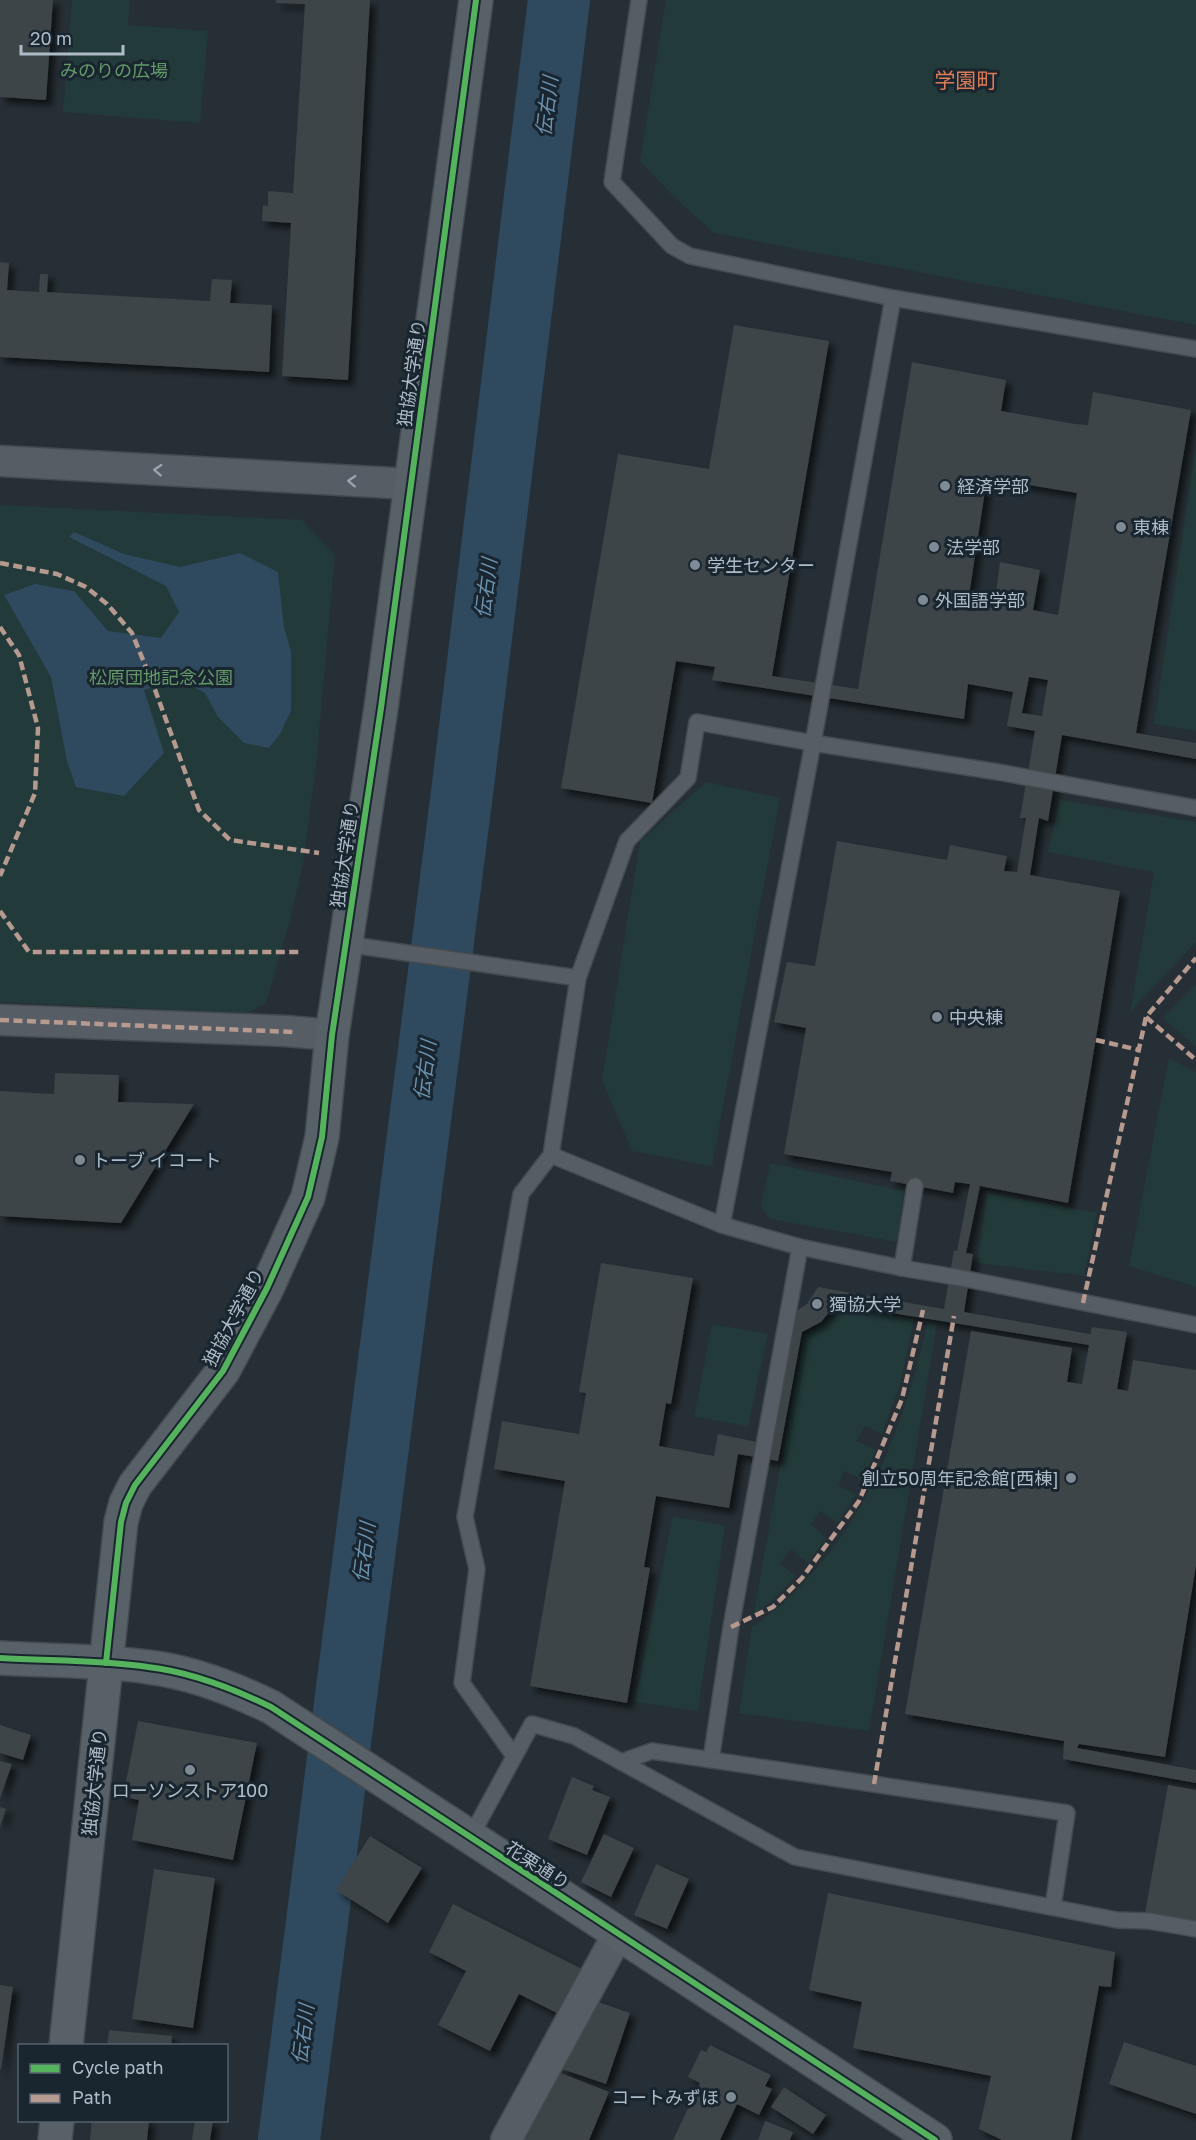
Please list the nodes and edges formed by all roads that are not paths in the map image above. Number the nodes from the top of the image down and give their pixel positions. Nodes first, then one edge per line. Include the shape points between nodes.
1 (476, 0) edge
2 (639, 0) edge
3 (893, 298) junction
4 (1196, 349) edge
5 (0, 461) edge
6 (411, 484) junction
7 (813, 743) junction
8 (1196, 808) edge
9 (346, 944) junction
10 (578, 978) junction
11 (0, 1020) edge
12 (332, 1035) junction
13 (551, 1155) junction
14 (915, 1186) dead end
15 (722, 1224) junction
16 (800, 1246) junction
17 (902, 1268) junction
18 (1196, 1325) edge
19 (0, 1658) edge
20 (106, 1663) junction
21 (514, 1756) junction
22 (711, 1760) junction
23 (621, 1762) junction
24 (470, 1838) junction
25 (1053, 1907) junction
26 (1196, 1929) edge
27 (618, 1935) junction
28 (66, 2044) edge
29 (57, 2122) edge
30 (55, 2140) edge
31 (507, 2140) edge
32 (935, 2140) edge

1 - 6 street, 独協大学通り
2 - 3 lane via 612,182 672,246 690,255
3 - 4 lane
3 - 7 lane
6 -> 5 street
6 - 9 street, 独協大学通り
7 - 8 lane
7 - 10 lane via 697,722 688,778 627,841
7 - 15 lane
9 - 10 lane
9 - 12 street, 独協大学通り
10 - 13 lane
11 - 12 street
12 - 20 street, 独協大学通り via 322,1137 308,1197 224,1371 135,1485 126,1503
13 - 15 lane
13 - 21 lane via 521,1194 465,1517 477,1569 462,1683
14 - 17 lane
15 - 16 lane
16 - 17 lane
16 - 22 lane
17 - 18 lane
19 - 20 street, 花栗通り
20 - 24 street, 花栗通り via 182,1673 243,1693 271,1707
20 - 28 street, 独協大学通り
21 - 23 lane via 532,1724 574,1736
21 - 24 lane
22 - 23 lane via 652,1751
22 - 25 lane via 1066,1813
23 - 25 lane via 795,1857
24 - 27 street, 花栗通り
25 - 26 lane via 1117,1920
27 - 31 street
27 - 32 street, 花栗通り
29 - 30 street

